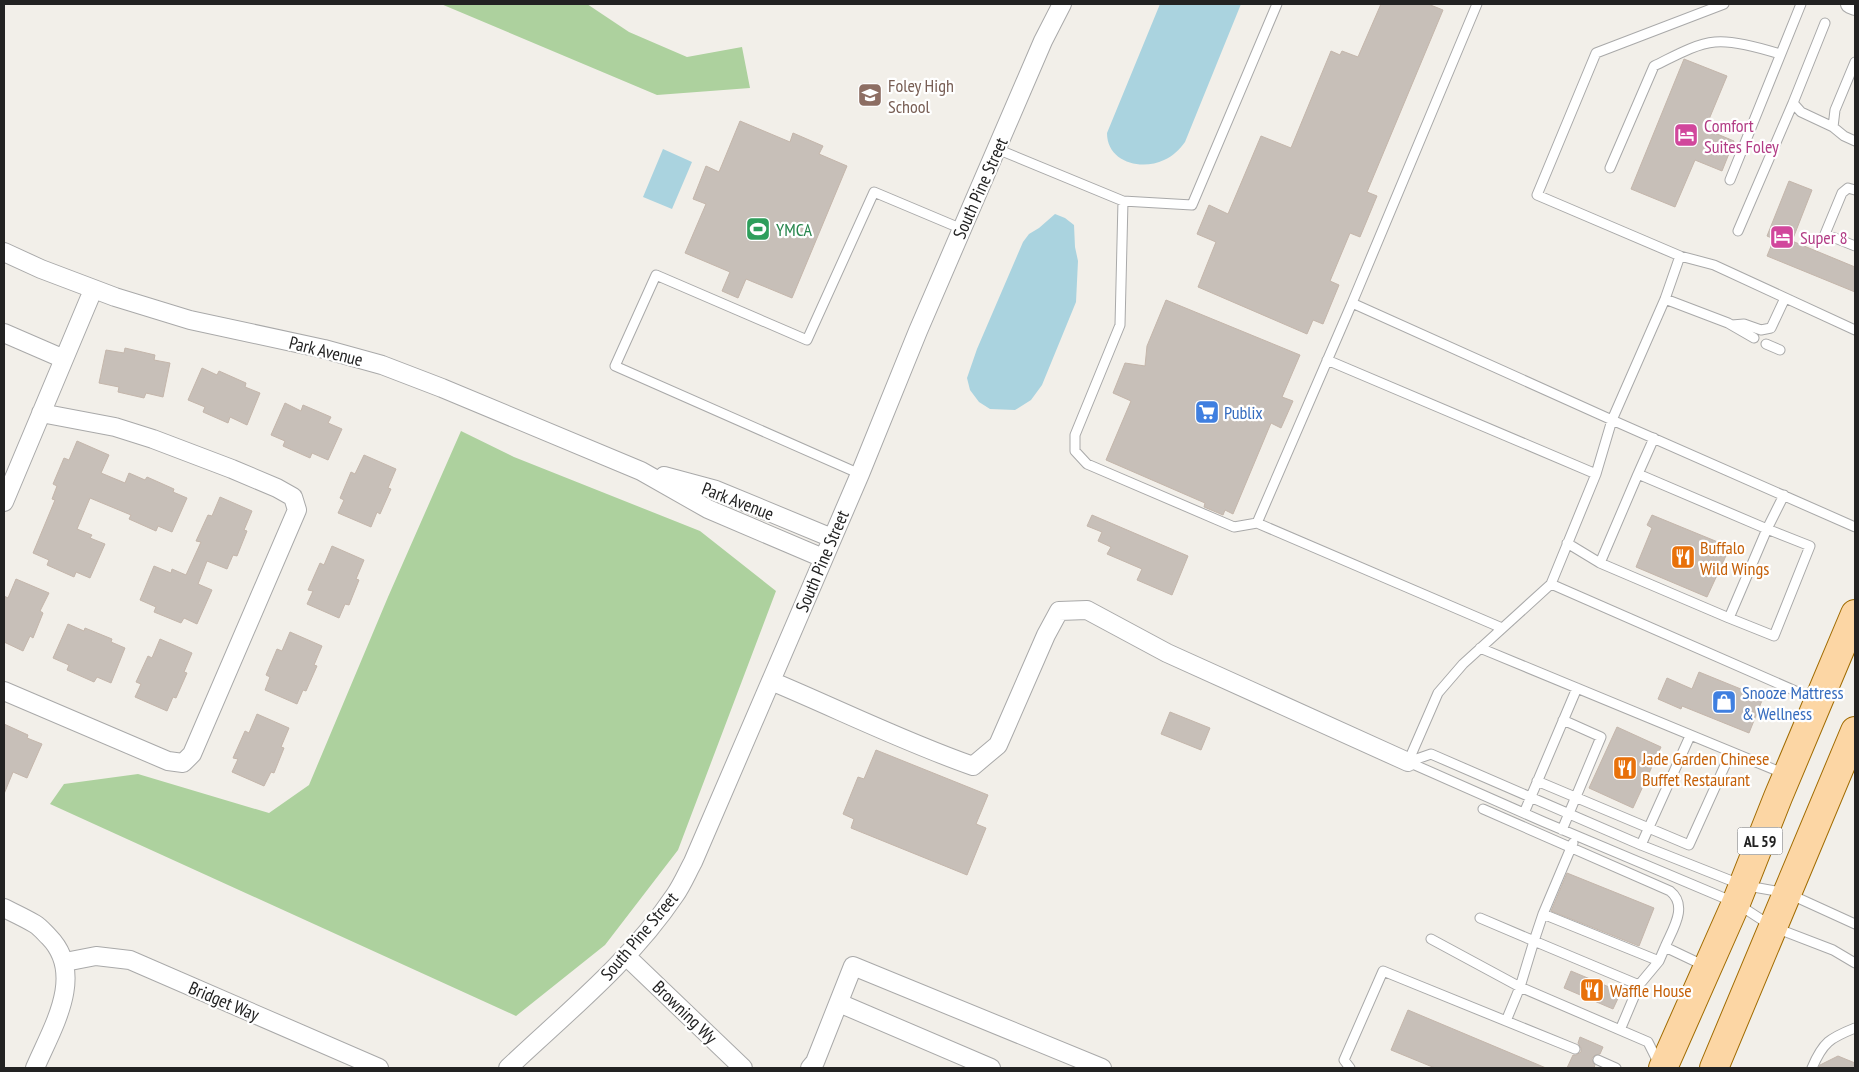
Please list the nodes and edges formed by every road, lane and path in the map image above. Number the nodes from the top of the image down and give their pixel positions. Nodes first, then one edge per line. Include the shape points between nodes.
1 (1062, 4) edge
2 (1277, 4) edge
3 (1477, 4) edge
4 (1724, 4) edge
5 (1801, 4) edge
6 (1850, 4) edge
7 (1855, 6) edge
8 (1825, 23) dead end
9 (1780, 54) junction
10 (1855, 62) edge
11 (1793, 103) junction
12 (1833, 127) junction
13 (1855, 141) edge
14 (997, 149) junction
15 (1610, 168) dead end
16 (1730, 180) dead end
17 (1855, 190) edge
18 (1123, 201) junction
19 (962, 229) junction
20 (1738, 231) dead end
21 (1855, 246) edge
22 (4, 252) edge
23 (1680, 256) junction
24 (94, 290) junction
25 (1784, 298) junction
26 (1665, 299) junction
27 (1352, 303) junction
28 (1732, 325) junction
29 (1855, 330) edge
30 (4, 333) edge
31 (1754, 338) dead end
32 (1766, 344) dead end
33 (1780, 350) dead end
34 (64, 360) junction
35 (1327, 360) junction
36 (41, 413) junction
37 (1612, 420) junction
38 (1654, 438) junction
39 (641, 471) junction
40 (860, 474) junction
41 (1596, 474) junction
42 (1638, 474) junction
43 (1784, 496) junction
44 (4, 502) edge
45 (1257, 523) junction
46 (1855, 527) edge
47 (1767, 529) junction
48 (832, 538) junction
49 (1567, 543) junction
50 (823, 558) junction
51 (1600, 563) junction
52 (1551, 584) junction
53 (1855, 614) edge
54 (1729, 618) junction
55 (1502, 628) junction
56 (1480, 648) junction
57 (771, 681) junction
58 (1577, 688) junction
59 (4, 691) edge
60 (1818, 701) junction
61 (1563, 720) junction
62 (1855, 731) edge
63 (1690, 736) junction
64 (1731, 752) junction
65 (1408, 762) junction
66 (1787, 775) junction
67 (1537, 781) junction
68 (1576, 796) junction
69 (1530, 798) junction
70 (1483, 809) dead end
71 (1524, 813) junction
72 (1569, 814) junction
73 (1649, 827) junction
74 (1562, 830) junction
75 (1576, 836) junction
76 (1641, 845) junction
77 (1572, 847) junction
78 (1739, 894) junction
79 (4, 908) edge
80 (1780, 910) junction
81 (1543, 914) junction
82 (1480, 918) dead end
83 (1855, 924) edge
84 (1431, 939) dead end
85 (1534, 941) junction
86 (1665, 947) junction
87 (626, 956) junction
88 (1659, 961) junction
89 (64, 962) junction
90 (1855, 963) edge
91 (1708, 967) junction
92 (1639, 985) junction
93 (1520, 987) junction
94 (838, 1003) junction
95 (1506, 1021) junction
96 (1855, 1028) edge
97 (1620, 1030) junction
98 (1575, 1049) dead end
99 (1598, 1060) dead end
100 (35, 1068) edge
101 (379, 1068) edge
102 (508, 1068) edge
103 (743, 1068) edge
104 (810, 1068) edge
105 (991, 1068) edge
106 (1102, 1068) edge
107 (1350, 1068) edge
108 (1616, 1068) edge
109 (1663, 1068) edge
110 (1714, 1068) edge
111 (1812, 1068) edge

1 - 14 street, South Pine Street
2 - 18 lane via 1192,205
3 - 27 lane
4 - 23 lane via 1596,53 1537,195
5 - 9 lane
6 - 7 street
8 - 11 lane
9 - 15 lane via 1754,46 1716,42 1692,48 1654,66
9 - 16 lane
10 - 12 lane via 1835,110
11 - 12 lane via 1801,112
11 - 20 lane
12 - 13 lane
14 - 18 lane
14 - 19 street, South Pine Street
17 - 21 lane via 1848,188 1842,193 1825,234
18 - 45 lane via 1120,325 1075,435 1075,451 1087,464 1234,527
19 - 40 street, South Pine Street
19 - 40 lane via 874,192 807,340 656,275 614,366
22 - 24 street, Park Avenue
23 - 25 lane via 1714,265
23 - 26 lane
24 - 34 street
24 - 39 street, Park Avenue via 190,320 382,365
25 - 28 lane via 1771,328 1761,330 1744,324
25 - 29 lane
26 - 28 lane
26 - 37 lane
27 - 35 lane
27 - 37 lane
28 - 31 lane
30 - 34 street
32 - 33 lane
34 - 36 street
35 - 41 lane
35 - 45 lane
36 - 44 street
36 - 59 street via 115,427 153,439 294,497 297,510 192,754 183,763 168,761
37 - 38 lane
37 - 41 lane
38 - 42 lane
38 - 43 lane
39 - 48 street, Park Avenue via 716,490
39 - 50 street, Park Avenue via 708,510
40 - 48 street, South Pine Street
41 - 49 lane
42 - 47 lane
42 - 51 lane
43 - 46 lane
43 - 47 lane
45 - 55 lane
47 - 54 lane
47 - 54 lane via 1810,546 1774,636
48 - 50 street, South Pine Street
49 - 51 lane
49 - 52 lane
50 - 57 street, South Pine Street
51 - 54 lane
52 - 55 lane
52 - 60 lane
53 - 60 main road, AL 59
55 - 56 lane
56 - 58 lane
56 - 65 lane via 1438,693
57 - 65 street via 924,749 973,766 998,744 1059,611 1087,610 1168,653
57 - 87 street, South Pine Street via 689,870 662,914
58 - 61 lane
58 - 63 lane
60 - 66 main road, AL 59
61 - 67 lane
61 - 68 lane via 1601,738
62 - 80 main road, AL 59
63 - 64 lane
63 - 73 lane
64 - 66 lane
64 - 73 lane via 1689,845
65 - 69 lane via 1431,754
65 - 71 lane
66 - 78 main road, AL 59
67 - 68 lane
67 - 69 lane
68 - 72 lane
68 - 73 lane
69 - 71 lane
69 - 72 lane
70 - 77 lane
71 - 74 lane
72 - 74 lane
72 - 76 lane
73 - 76 lane
74 - 75 lane
75 - 77 lane
75 - 78 lane
76 - 78 lane
77 - 81 lane
77 - 86 lane via 1676,895 1679,909
78 - 80 lane
78 - 80 lane
78 - 91 main road, AL 59
79 - 89 street via 36,924 55,944
80 - 83 lane
80 - 90 lane
80 - 110 main road, AL 59
81 - 85 lane
81 - 88 lane
82 - 85 lane
84 - 93 lane
85 - 92 lane
85 - 93 lane
86 - 88 lane
86 - 91 lane
87 - 102 street, South Pine Street
87 - 103 street, Browning Wy
88 - 92 lane
89 - 100 street via 63,999
89 - 101 street, Bridget Way via 96,956 130,960
91 - 109 main road, AL 59
92 - 97 lane
93 - 95 lane
93 - 97 lane
94 - 104 street
94 - 105 street
94 - 106 street via 853,966
95 - 98 lane
95 - 107 lane via 1383,971 1344,1060
96 - 111 lane via 1832,1038 1819,1052
97 - 109 lane via 1648,1042
99 - 108 lane

